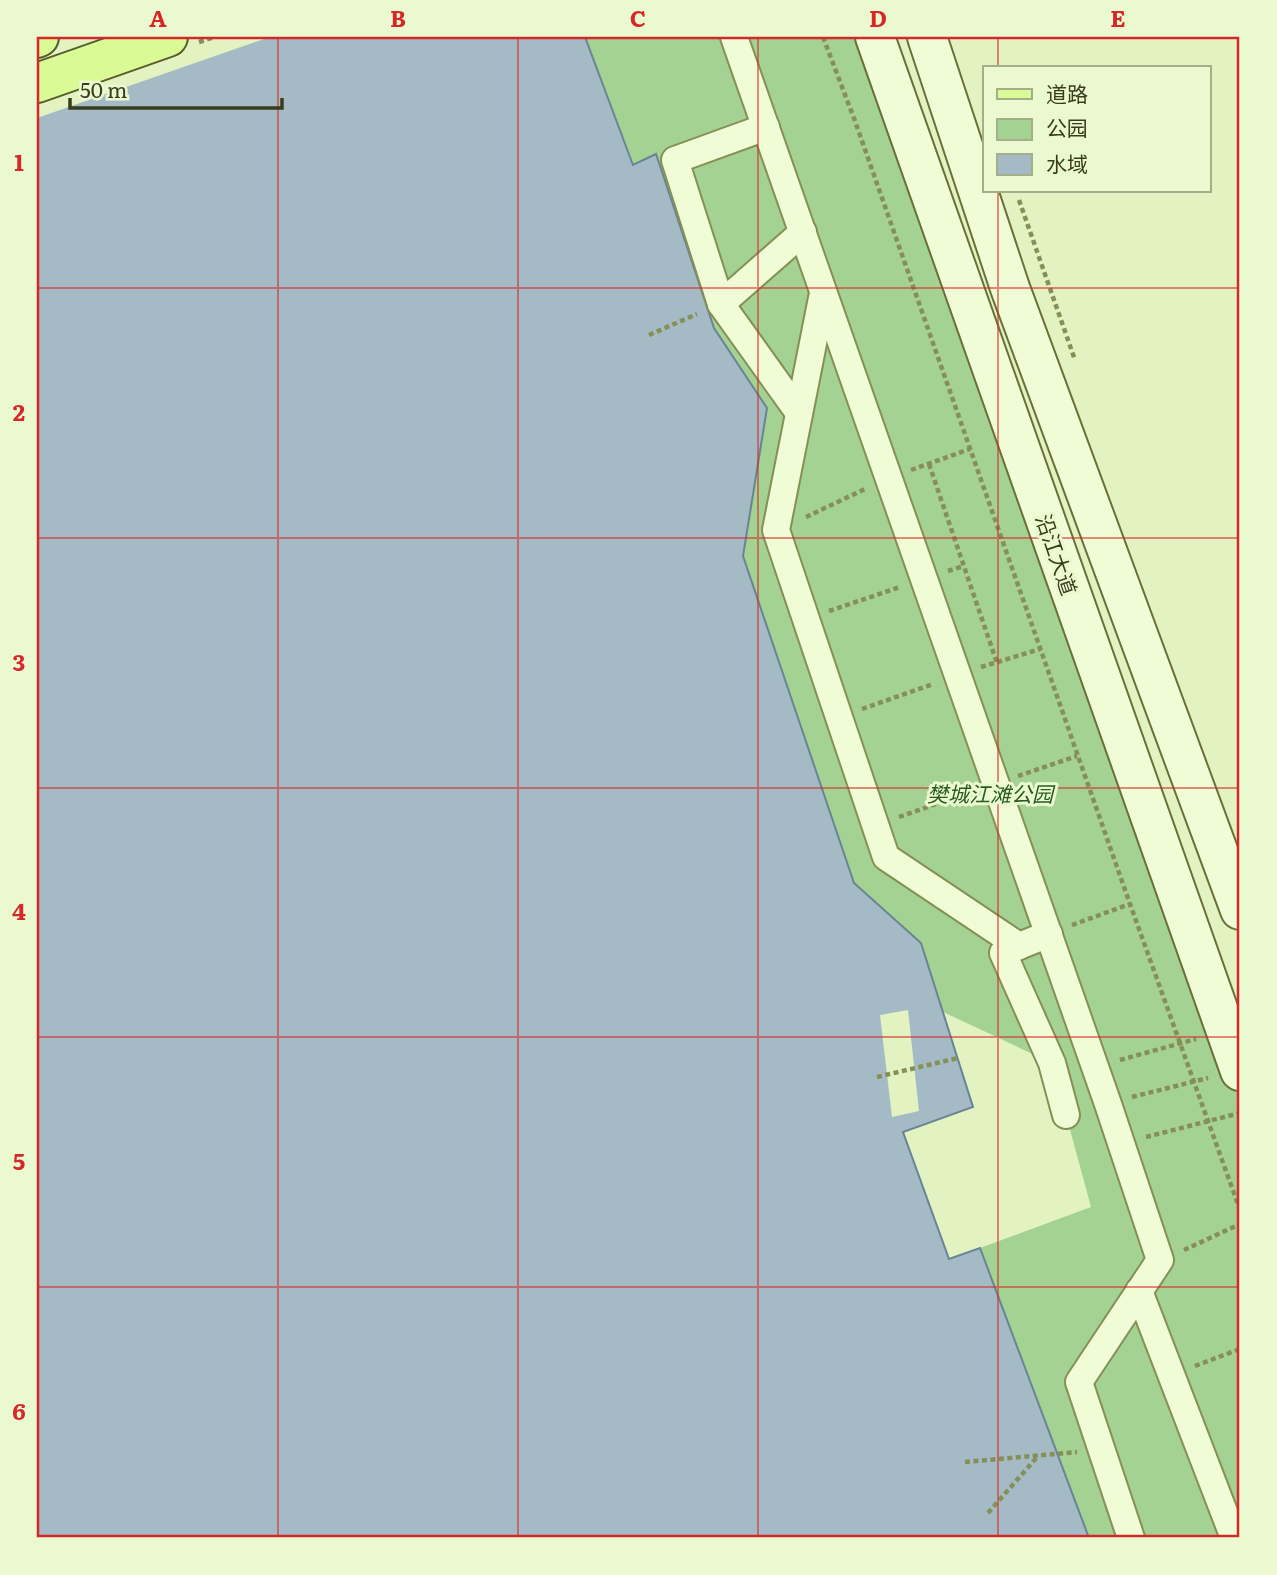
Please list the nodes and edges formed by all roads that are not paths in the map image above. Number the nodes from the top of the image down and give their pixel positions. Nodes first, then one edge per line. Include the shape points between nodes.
1 (168, 37) edge
2 (734, 37) edge
3 (875, 37) edge
4 (926, 37) edge
5 (37, 83) edge
6 (766, 127) junction
7 (803, 232) junction
8 (823, 291) junction
9 (721, 304) junction
10 (799, 413) junction
11 (1240, 910) edge
12 (1049, 934) junction
13 (1019, 946) junction
14 (1240, 1071) edge
15 (1066, 1115) dead end
16 (1139, 1291) junction
17 (1131, 1538) edge
18 (1234, 1538) edge

1 - 5 main road
2 - 6 street
3 - 14 main road, 沿江大道
4 - 11 main road via 1010,288
6 - 7 street
6 - 9 street via 675,160
7 - 8 street
7 - 9 street
8 - 10 street
8 - 12 street
9 - 10 street
10 - 13 street via 776,530 886,857
12 - 13 street
12 - 16 street via 1160,1260
13 - 15 street via 1003,953 1052,1063
16 - 17 street via 1079,1382
16 - 18 street

